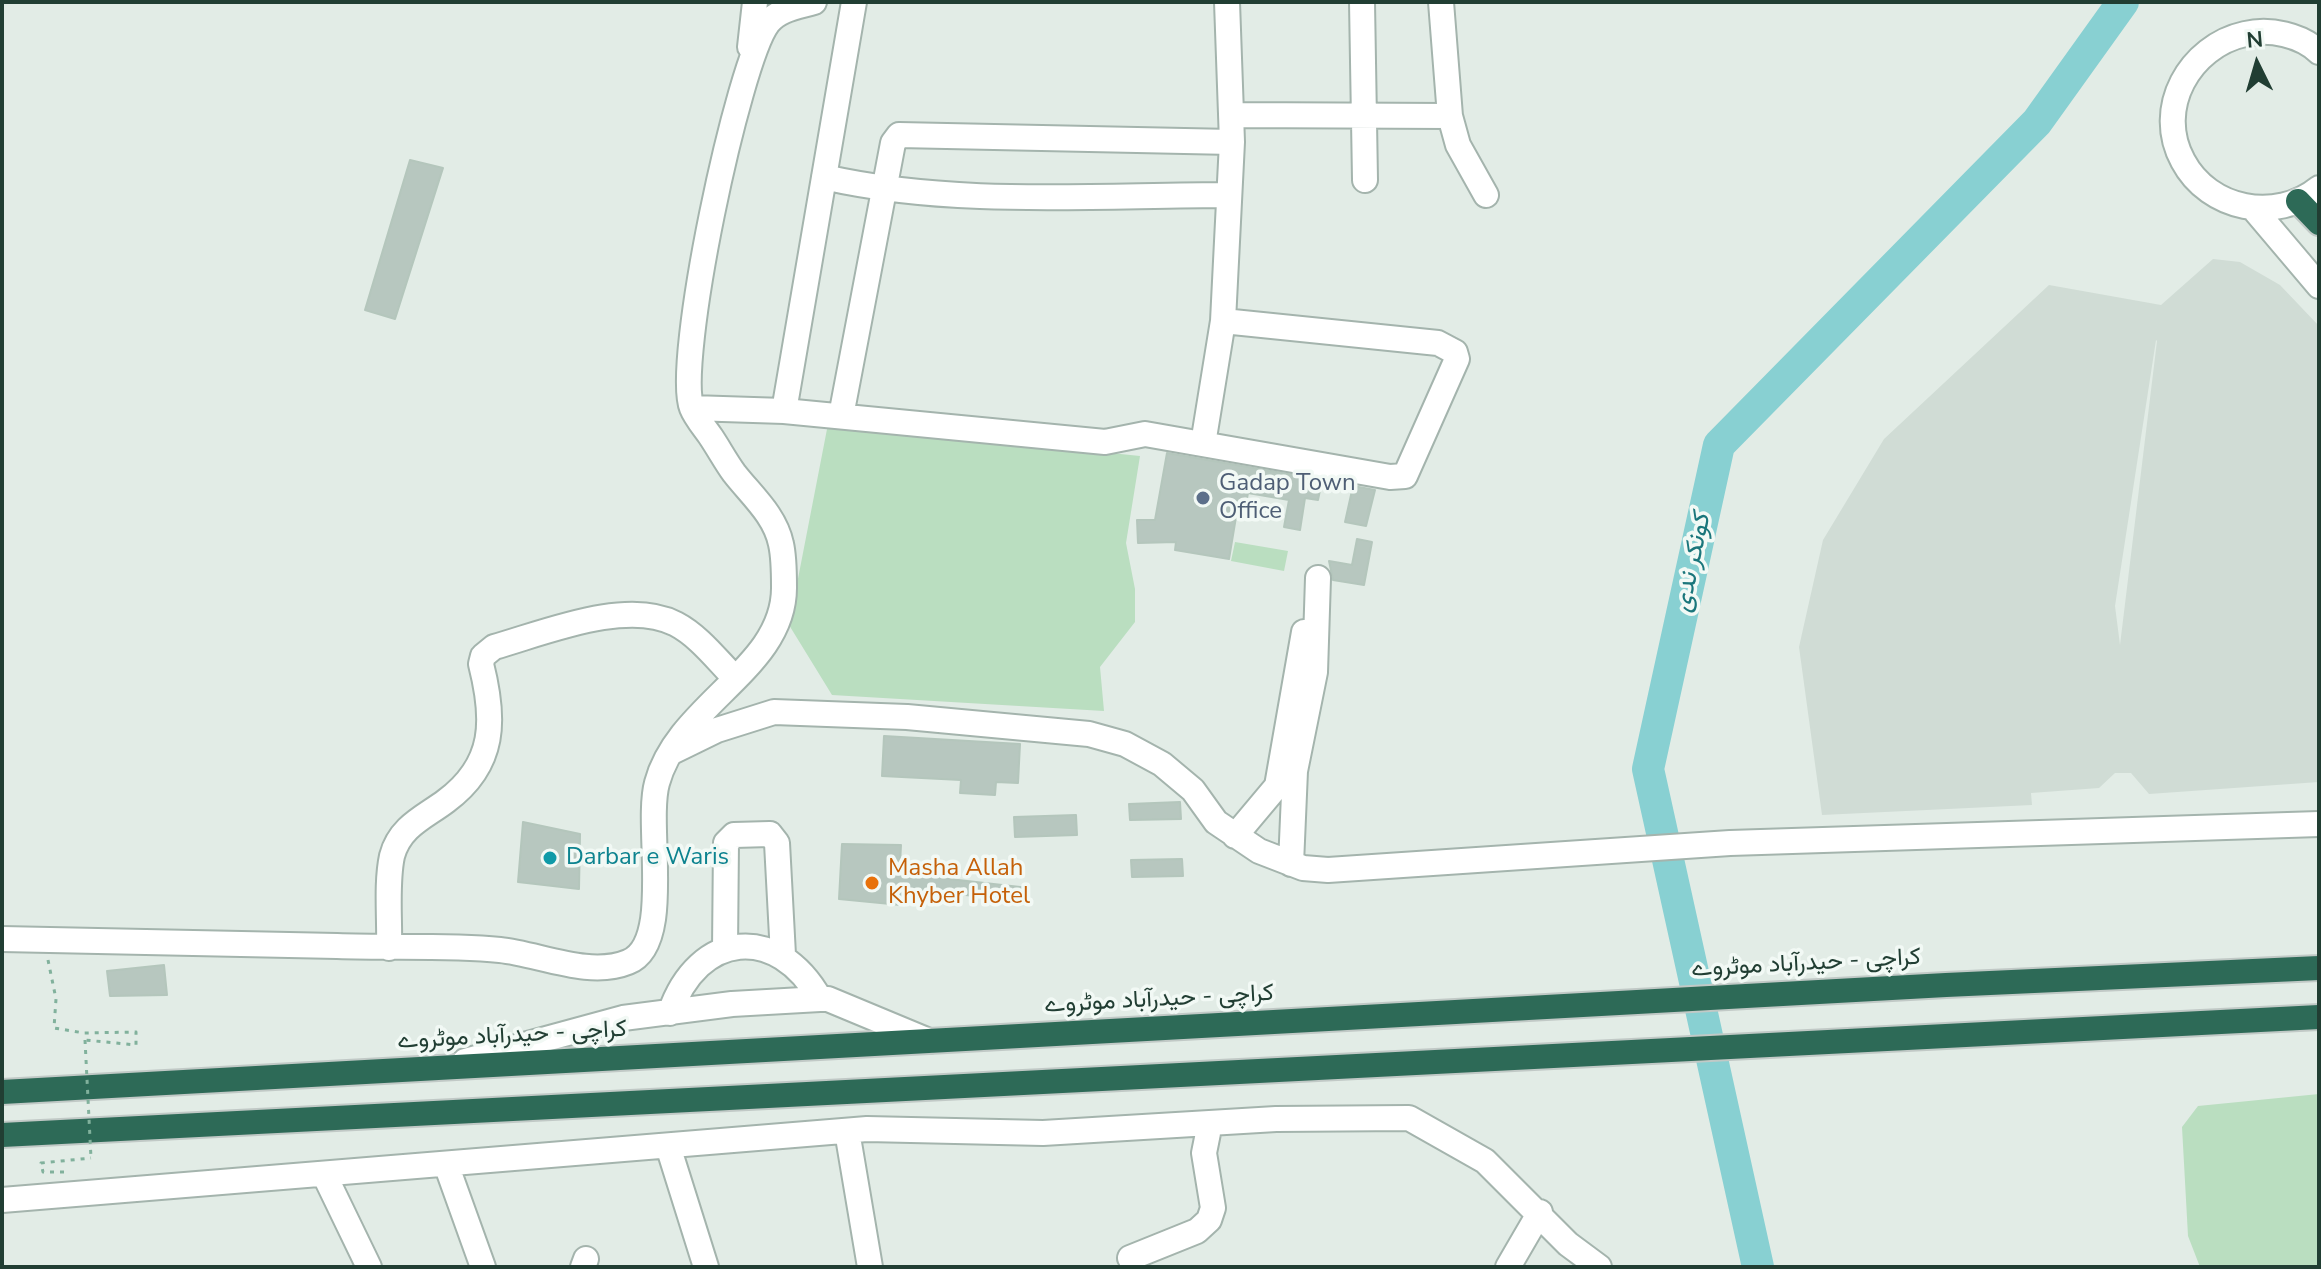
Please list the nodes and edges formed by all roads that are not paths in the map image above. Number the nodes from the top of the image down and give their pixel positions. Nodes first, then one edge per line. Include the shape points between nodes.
1 (755, 2) edge
2 (814, 2) edge
3 (854, 2) edge
4 (1227, 2) edge
5 (1362, 2) edge
6 (1441, 2) edge
7 (2319, 52) edge
8 (746, 78) junction
9 (1231, 115) junction
10 (1362, 116) junction
11 (1450, 116) junction
12 (1232, 142) junction
13 (824, 177) junction
14 (1365, 180) dead end
15 (2319, 188) edge
16 (885, 191) junction
17 (1229, 195) junction
18 (1486, 195) dead end
19 (2298, 201) junction
20 (2253, 208) junction
21 (2319, 223) edge
22 (2319, 286) edge
23 (1223, 321) junction
24 (692, 408) junction
25 (784, 411) junction
26 (841, 416) junction
27 (1203, 444) junction
28 (735, 678) junction
29 (668, 754) junction
30 (2319, 824) edge
31 (1235, 836) junction
32 (1291, 864) junction
33 (2, 939) edge
34 (389, 948) junction
35 (725, 949) junction
36 (783, 955) junction
37 (2319, 968) edge
38 (820, 999) junction
39 (670, 1013) junction
40 (2319, 1017) edge
41 (929, 1041) junction
42 (439, 1068) junction
43 (2, 1092) edge
44 (1210, 1123) junction
45 (847, 1131) junction
46 (2, 1135) edge
47 (668, 1146) junction
48 (446, 1164) junction
49 (324, 1174) junction
50 (2, 1200) edge
51 (1540, 1212) junction
52 (1130, 1258) dead end
53 (369, 1267) edge
54 (483, 1267) edge
55 (706, 1267) edge
56 (870, 1267) edge
57 (1508, 1267) edge
58 (1599, 1267) edge

1 - 8 street
2 - 8 street via 778,13 765,27
3 - 13 street
4 - 9 street
5 - 10 street
6 - 11 street
7 - 20 street via 2286,34 2257,31 2215,45 2184,76 2174,103 2173,133 2183,161 2200,184 2225,201
8 - 24 street via 722,166 693,331
9 - 10 street
9 - 12 street
10 - 11 street
10 - 14 street
11 - 18 street via 1458,145
12 - 16 street via 907,133 893,143
12 - 17 street
13 - 16 street
13 - 25 street
15 - 19 street
16 - 17 street
16 - 26 street
17 - 23 street
19 - 20 street
19 - 21 highway
20 - 22 street
23 - 27 street
23 - 27 street via 1438,343 1455,352 1457,359 1405,476
24 - 25 street
24 - 28 street via 760,501 781,542 784,592 776,630
25 - 26 street
26 - 27 street via 1105,442 1145,434
28 - 29 street via 696,715
28 - 34 street via 674,623 636,614 592,619 494,647 481,664 491,721 489,748 447,801 412,821 393,855
29 - 31 street via 717,730 774,712 907,717 1089,734 1125,744 1162,764
29 - 34 street via 656,786 656,911 646,946 630,962 599,966 501,950
30 - 32 street via 1730,843 1328,870
31 - 32 street
31 - 32 street via 1277,786 1318,578 1323,670 1295,771
33 - 34 street
35 - 36 street via 754,947
35 - 36 street via 726,843 734,835 770,834 777,843
35 - 39 street via 699,963 679,985
36 - 38 street via 806,974
37 - 41 highway, کراچی - حیدرآباد موٹروے
38 - 39 street
38 - 41 street
39 - 42 street via 623,1018
40 - 46 highway
41 - 42 highway, کراچی - حیدرآباد موٹروے
42 - 43 highway, کراچی - حیدرآباد موٹروے
44 - 45 street via 1043,1133
44 - 51 street via 1409,1118 1485,1161
44 - 52 street via 1204,1153 1213,1208 1209,1220 1197,1231
45 - 47 street
45 - 56 street
47 - 48 street
47 - 55 street
48 - 49 street
48 - 54 street
49 - 50 street
49 - 53 street
51 - 57 street
51 - 58 street via 1568,1244

